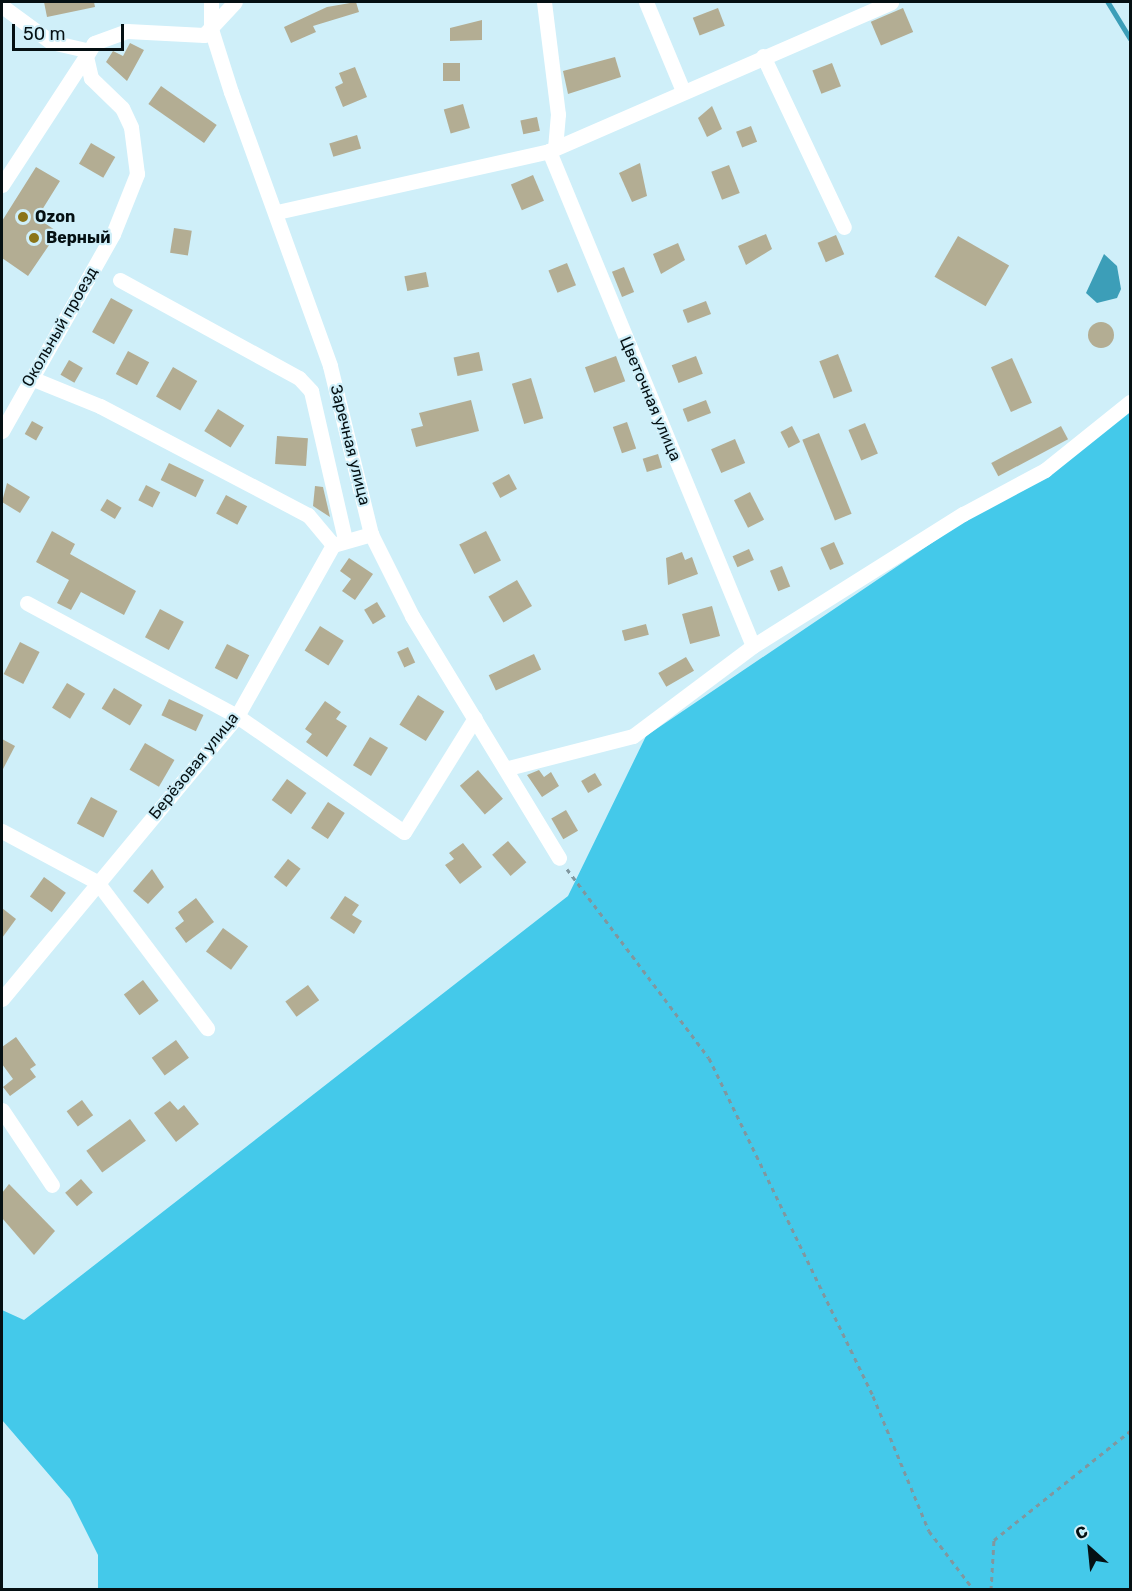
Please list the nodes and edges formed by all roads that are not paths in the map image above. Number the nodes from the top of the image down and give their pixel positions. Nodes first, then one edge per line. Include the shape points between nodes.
1 (211, 2) edge
2 (235, 2) edge
3 (544, 2) edge
4 (646, 2) edge
5 (891, 2) edge
6 (2, 6) edge
7 (211, 29) junction
8 (87, 53) junction
9 (763, 56) junction
10 (683, 91) junction
11 (552, 149) junction
12 (2, 185) edge
13 (277, 212) junction
14 (844, 227) dead end
15 (120, 280) dead end
16 (31, 378) junction
17 (1131, 402) edge
18 (2, 429) edge
19 (371, 534) junction
20 (339, 542) junction
21 (27, 603) dead end
22 (753, 646) junction
23 (237, 716) junction
24 (476, 718) junction
25 (508, 768) junction
26 (2, 831) edge
27 (559, 858) road end
28 (97, 882) junction
29 (2, 999) edge
30 (207, 1028) dead end
31 (2, 1110) edge
32 (52, 1185) dead end

1 - 7 street, Заречная улица
2 - 7 street
3 - 11 street via 558,114
4 - 10 street
5 - 9 street
6 - 8 street via 51,42
7 - 8 street via 190,38 127,31 108,35
7 - 13 street, Заречная улица
8 - 12 street
8 - 16 street, Окольный проезд via 91,78 122,108 131,127 137,174 113,234
9 - 10 street
9 - 14 street
10 - 11 street
11 - 13 street
11 - 22 street, Цветочная улица
13 - 19 street, Заречная улица via 330,366
15 - 20 street via 299,378 311,391
16 - 18 street, Окольный проезд
16 - 20 street via 100,406 308,515
17 - 22 street via 1045,470 963,514
19 - 20 street
19 - 24 street, Заречная улица via 397,590
20 - 23 street, Берёзовая улица
21 - 23 street
22 - 25 street via 633,736
23 - 24 street via 404,832
23 - 28 street, Берёзовая улица
24 - 25 street, Заречная улица
25 - 27 street, Заречная улица
26 - 28 street
28 - 29 street, Берёзовая улица
28 - 30 street
31 - 32 street

